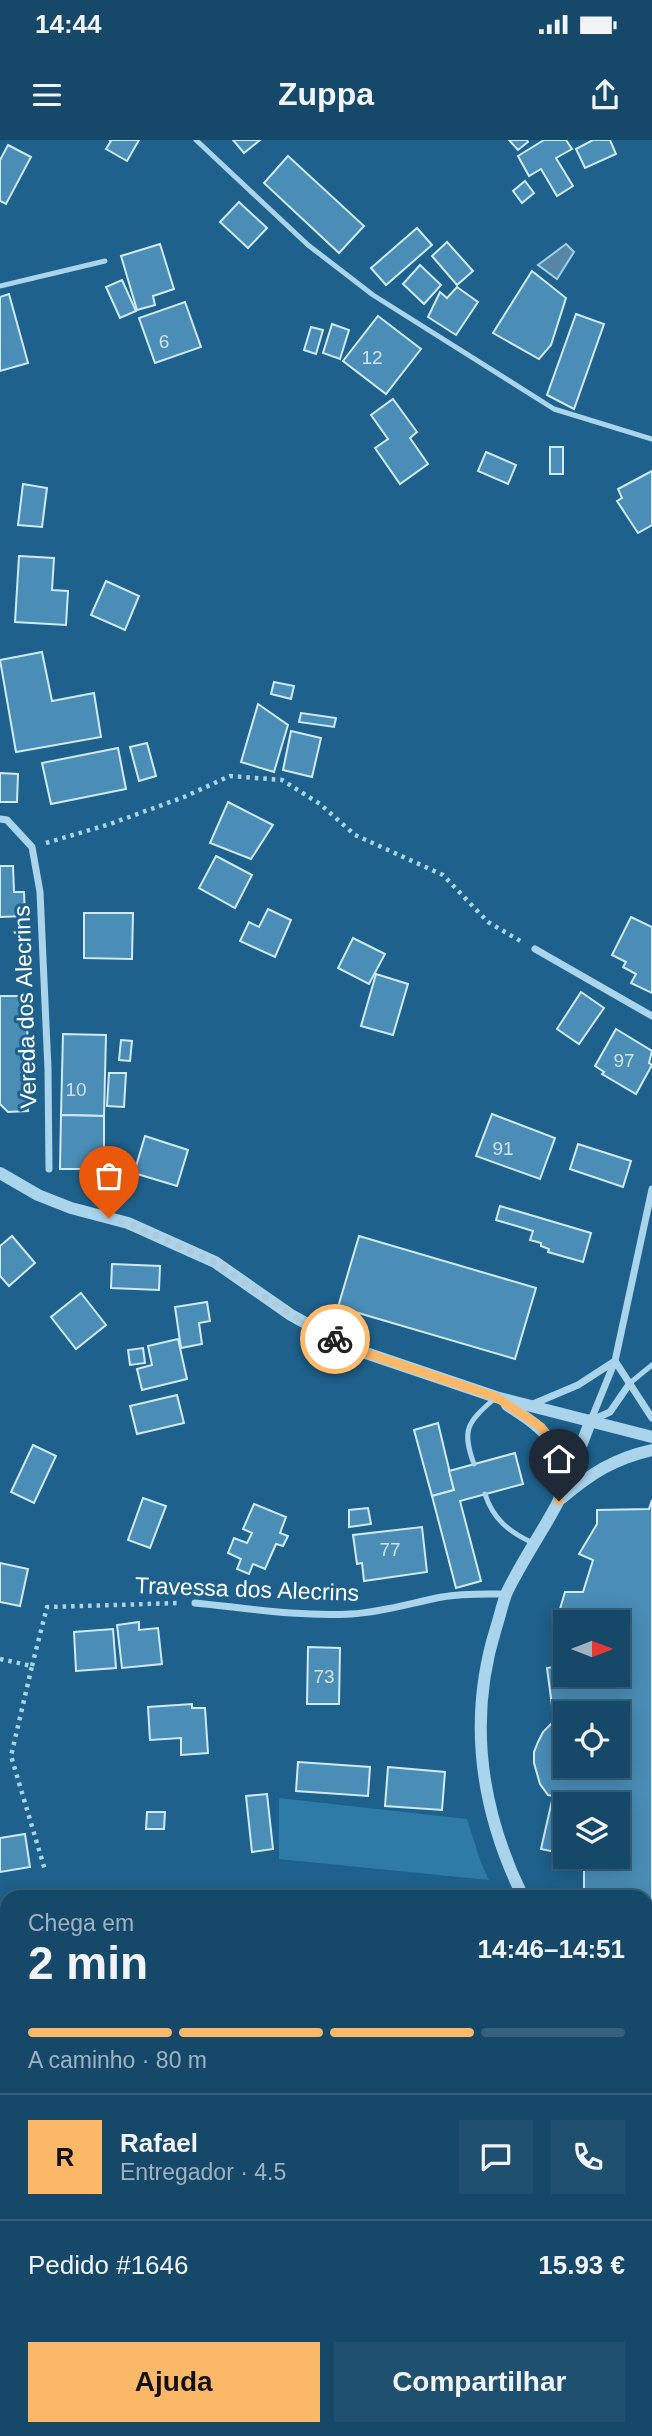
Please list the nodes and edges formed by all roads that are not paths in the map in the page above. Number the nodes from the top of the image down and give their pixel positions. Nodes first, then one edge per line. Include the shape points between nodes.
1 (197, 140) edge
2 (105, 261) dead end
3 (0, 286) edge
4 (652, 439) edge
5 (0, 819) edge
6 (535, 949) road end
7 (652, 1016) edge
8 (49, 1169) dead end
9 (0, 1173) edge
10 (652, 1189) edge
11 (615, 1361) junction
12 (652, 1365) edge
13 (630, 1383) junction
14 (496, 1397) junction
15 (529, 1406) junction
16 (652, 1419) edge
17 (591, 1420) junction
18 (652, 1437) edge
19 (652, 1450) edge
20 (474, 1464) dead end
21 (485, 1494) dead end
22 (559, 1501) junction
23 (533, 1543) junction
24 (506, 1594) junction
25 (195, 1603) road end
26 (520, 1890) edge

1 - 4 lane via 308,245 373,295 554,409
2 - 3 lane
5 - 8 street, Vereda dos Alecrins via 7,820 32,847 40,892
6 - 7 street
9 - 14 street via 38,1195 128,1223 215,1262 291,1315 351,1348
10 - 11 street
11 - 13 street
11 - 15 street via 578,1385
11 - 17 street
12 - 13 lane
13 - 16 street
13 - 17 street via 610,1412
14 - 15 street
14 - 20 lane via 467,1428 466,1444
14 - 22 street via 541,1427 551,1442
15 - 17 street
17 - 18 street
17 - 22 street
19 - 22 street via 602,1467
21 - 23 lane via 498,1520
22 - 23 street
23 - 24 street
24 - 25 street, Travessa dos Alecrins via 444,1597 350,1614
24 - 26 street via 483,1679 482,1757 489,1807

